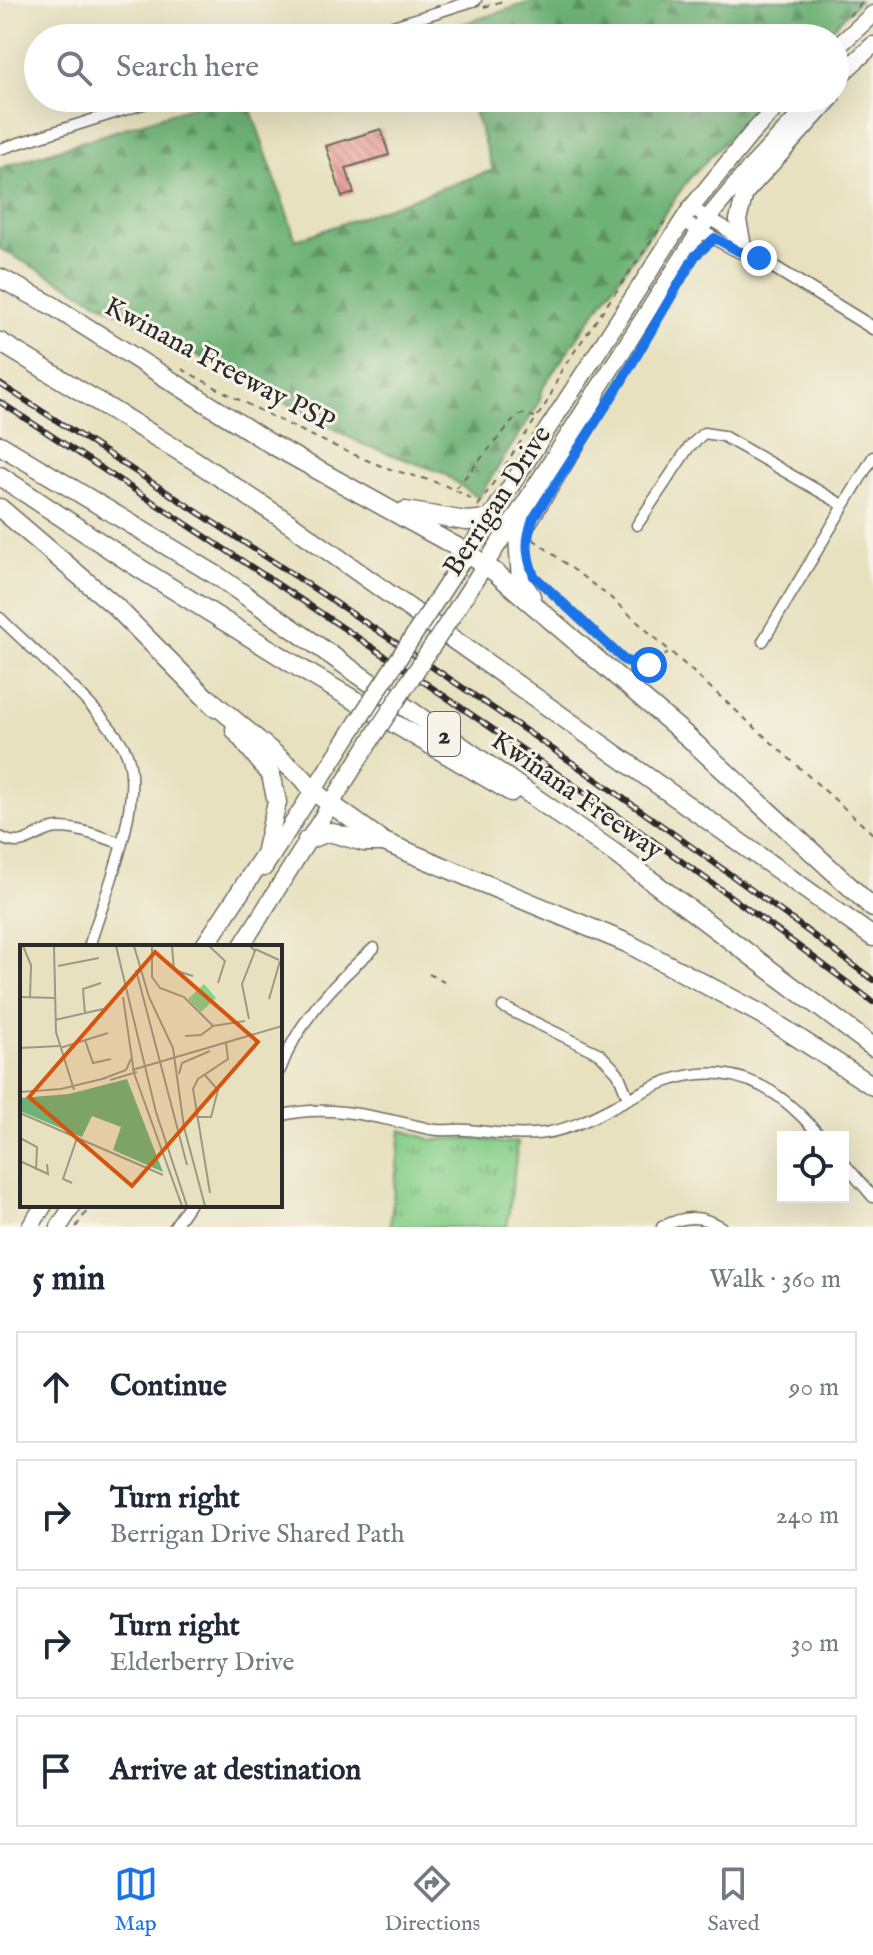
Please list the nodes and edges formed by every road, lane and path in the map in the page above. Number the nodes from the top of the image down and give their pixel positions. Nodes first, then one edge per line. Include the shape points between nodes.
1 (470, 1) edge
2 (873, 14) edge
3 (399, 24) edge
4 (849, 36) edge
5 (873, 45) edge
6 (853, 63) junction
7 (849, 67) edge
8 (849, 69) edge
9 (118, 112) edge
10 (772, 112) edge
11 (803, 112) edge
12 (818, 112) edge
13 (0, 149) edge
14 (687, 214) junction
15 (705, 224) junction
16 (742, 241) junction
17 (759, 258) junction
18 (0, 278) edge
19 (873, 328) edge
20 (0, 330) edge
21 (0, 342) edge
22 (635, 358) dead end
23 (177, 366) dead end
24 (604, 395) junction
25 (97, 400) junction
26 (537, 418) dead end
27 (0, 445) edge
28 (873, 457) edge
29 (0, 476) edge
30 (455, 489) junction
31 (471, 499) dead end
32 (843, 505) junction
33 (386, 507) junction
34 (0, 508) edge
35 (490, 519) junction
36 (637, 525) dead end
37 (529, 530) dead end
38 (533, 539) dead end
39 (466, 552) junction
40 (519, 560) junction
41 (485, 566) junction
42 (540, 582) dead end
43 (542, 611) junction
44 (0, 618) edge
45 (763, 641) dead end
46 (669, 652) junction
47 (209, 699) junction
48 (314, 792) junction
49 (331, 804) junction
50 (565, 818) junction
51 (873, 834) edge
52 (0, 837) edge
53 (307, 840) junction
54 (384, 842) junction
55 (121, 843) junction
56 (873, 908) edge
57 (873, 937) edge
58 (90, 945) edge
59 (205, 945) edge
60 (213, 945) edge
61 (242, 945) edge
62 (374, 948) dead end
63 (429, 974) dead end
64 (444, 982) dead end
65 (503, 1007) dead end
66 (873, 1047) edge
67 (282, 1066) edge
68 (873, 1086) edge
69 (628, 1098) junction
70 (282, 1115) edge
71 (815, 1131) edge
72 (849, 1169) edge
73 (873, 1197) edge
74 (43, 1207) edge
75 (90, 1207) edge
76 (188, 1207) edge
77 (30, 1227) edge
78 (76, 1227) edge
79 (174, 1227) edge
80 (662, 1227) edge
81 (721, 1227) edge

1 - 3 street
2 - 4 main road
5 - 6 main road
6 - 7 main road
6 - 8 main road
9 - 13 street
10 - 14 main road, Berrigan Drive
11 - 15 main road, Berrigan Drive
12 - 16 main road via 745,193 738,220
14 - 15 street
14 - 35 main road, Berrigan Drive
15 - 16 street
15 - 17 street via 738,251
15 - 24 main road, Berrigan Drive
16 - 17 street
17 - 19 street
18 - 33 highway via 271,444
20 - 25 highway via 79,380
21 - 25 highway, Kwinana Freeway
22 - 24 path
23 - 30 path, Kwinana Freeway PSP via 336,447
24 - 40 highway via 518,537
24 - 41 main road, Berrigan Drive
25 - 57 highway, Kwinana Freeway via 289,523
26 - 30 path via 517,416
27 - 50 highway, Kwinana Freeway / 2 via 219,577
28 - 32 street
29 - 50 highway via 303,670 487,780
30 - 31 path, Kwinana Freeway PSP
32 - 36 street via 723,436 704,433
32 - 45 street
33 - 35 highway via 466,521
33 - 39 highway
34 - 47 highway via 115,606
35 - 39 main road, Berrigan Drive
37 - 40 path via 527,558
38 - 46 path
39 - 41 highway
39 - 48 main road, Berrigan Drive, bridge
40 - 43 highway via 521,580
41 - 43 highway
41 - 49 main road, Berrigan Drive, bridge
42 - 46 path via 624,660 649,665
43 - 56 highway
44 - 55 street via 112,729 128,756 132,798
46 - 51 path
47 - 48 highway
47 - 59 highway via 271,775 277,802 265,854
48 - 49 highway
48 - 60 main road, Berrigan Drive
49 - 53 main road, Berrigan Drive
49 - 54 highway
50 - 66 highway, Kwinana Freeway / 2
52 - 55 street via 22,843 54,828
53 - 54 highway via 329,832
53 - 61 main road, Berrigan Drive
54 - 68 highway via 627,943 761,1014
55 - 58 street
62 - 67 street via 303,1022
63 - 64 path
65 - 69 street via 600,1054 618,1073
69 - 70 street via 567,1127 519,1135 446,1131 314,1110
69 - 71 street via 670,1078 697,1073 744,1078 784,1098
72 - 73 street
74 - 77 main road
75 - 78 path
76 - 79 street
80 - 81 street via 696,1217

